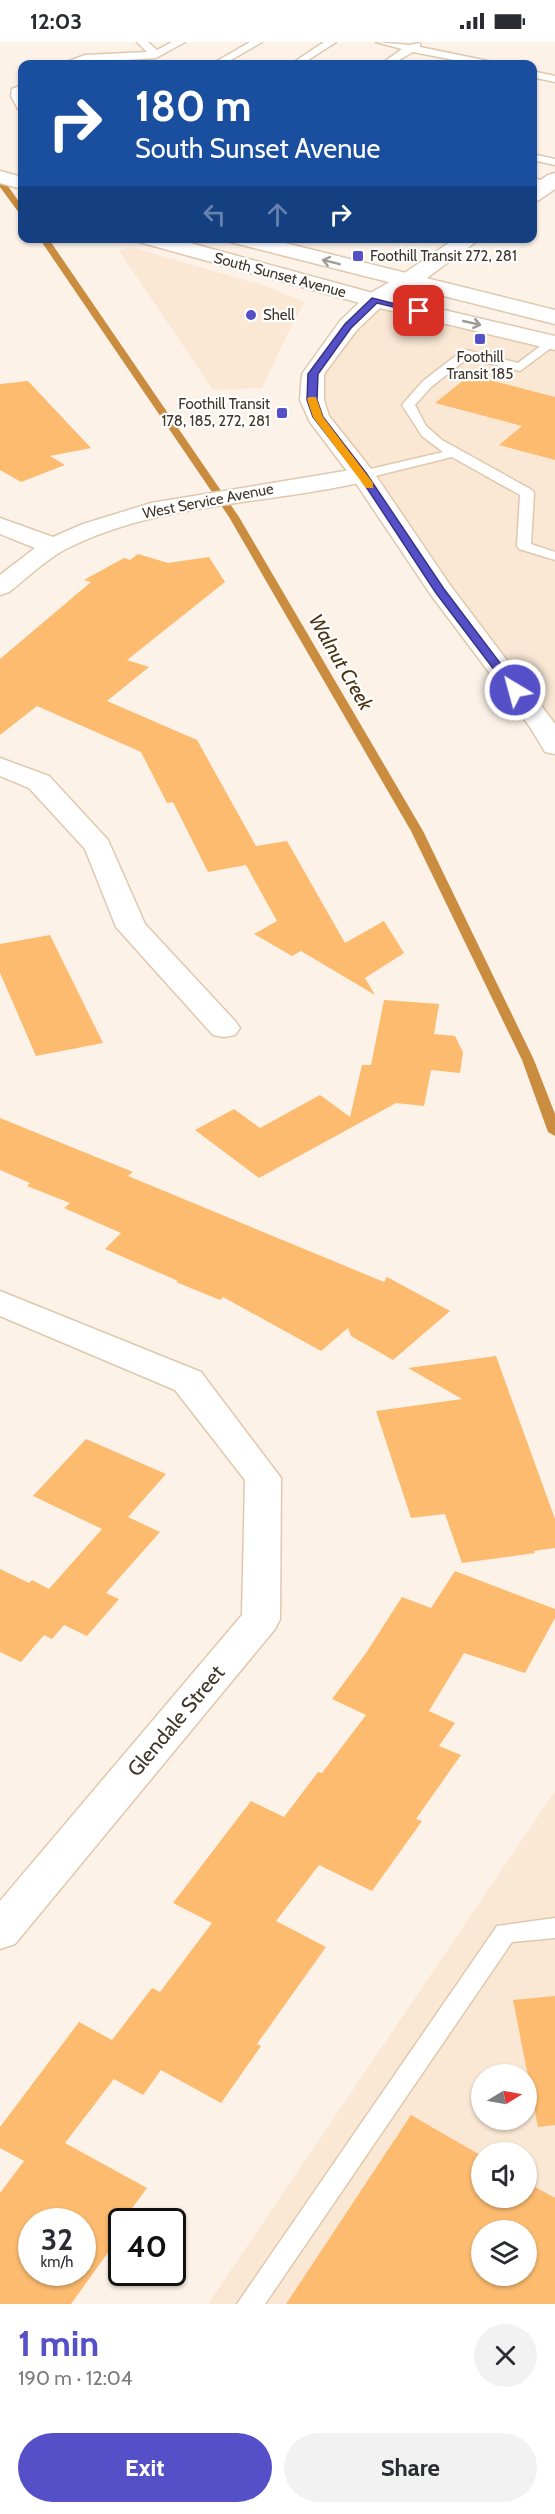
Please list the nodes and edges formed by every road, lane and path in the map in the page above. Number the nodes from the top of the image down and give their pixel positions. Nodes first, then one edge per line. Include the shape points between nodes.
1 (142, 42) edge
2 (180, 42) edge
3 (257, 42) edge
4 (331, 42) edge
5 (381, 42) edge
6 (415, 45) edge
7 (156, 55) junction
8 (79, 60) edge
9 (148, 60) edge
10 (224, 60) edge
11 (302, 60) edge
12 (392, 60) edge
13 (473, 60) edge
14 (537, 75) edge
15 (555, 79) edge
16 (537, 158) edge
17 (555, 162) edge
18 (0, 177) edge
19 (18, 182) edge
20 (164, 243) edge
21 (257, 243) edge
22 (464, 243) edge
23 (408, 281) junction
24 (375, 300) junction
25 (555, 317) edge
26 (553, 343) edge
27 (454, 453) junction
28 (363, 475) junction
29 (0, 525) edge
30 (53, 546) junction
31 (555, 556) edge
32 (0, 587) edge
33 (555, 746) edge
34 (0, 766) edge
35 (224, 1028) dead end
36 (0, 1303) edge
37 (555, 1928) edge
38 (0, 1931) edge
39 (250, 2304) edge

1 - 7 lane
2 - 7 lane
3 - 10 lane
4 - 11 lane
5 - 6 lane
6 - 12 lane
6 - 13 lane
7 - 8 lane
7 - 9 lane
14 - 15 lane
16 - 17 lane
18 - 19 street
20 - 24 street, South Sunset Avenue
23 -> 21 street, South Sunset Avenue
22 - 23 street
23 - 24 street
23 - 25 street, South Sunset Avenue
24 -> 26 street, South Sunset Avenue
24 - 28 street via 348,326 313,374 312,400 318,417
26 - 27 lane via 520,367 466,354 427,384 408,405 429,439
27 - 28 lane
27 - 31 lane via 527,494 524,546
28 - 30 street, West Service Avenue via 151,510
28 - 33 street via 440,590
29 - 30 street
30 - 32 street, West Service Avenue
34 - 35 street via 39,782 98,846 131,927
36 - 38 street, Glendale Street via 188,1381 263,1478 261,1619
37 - 39 lane via 505,1933

